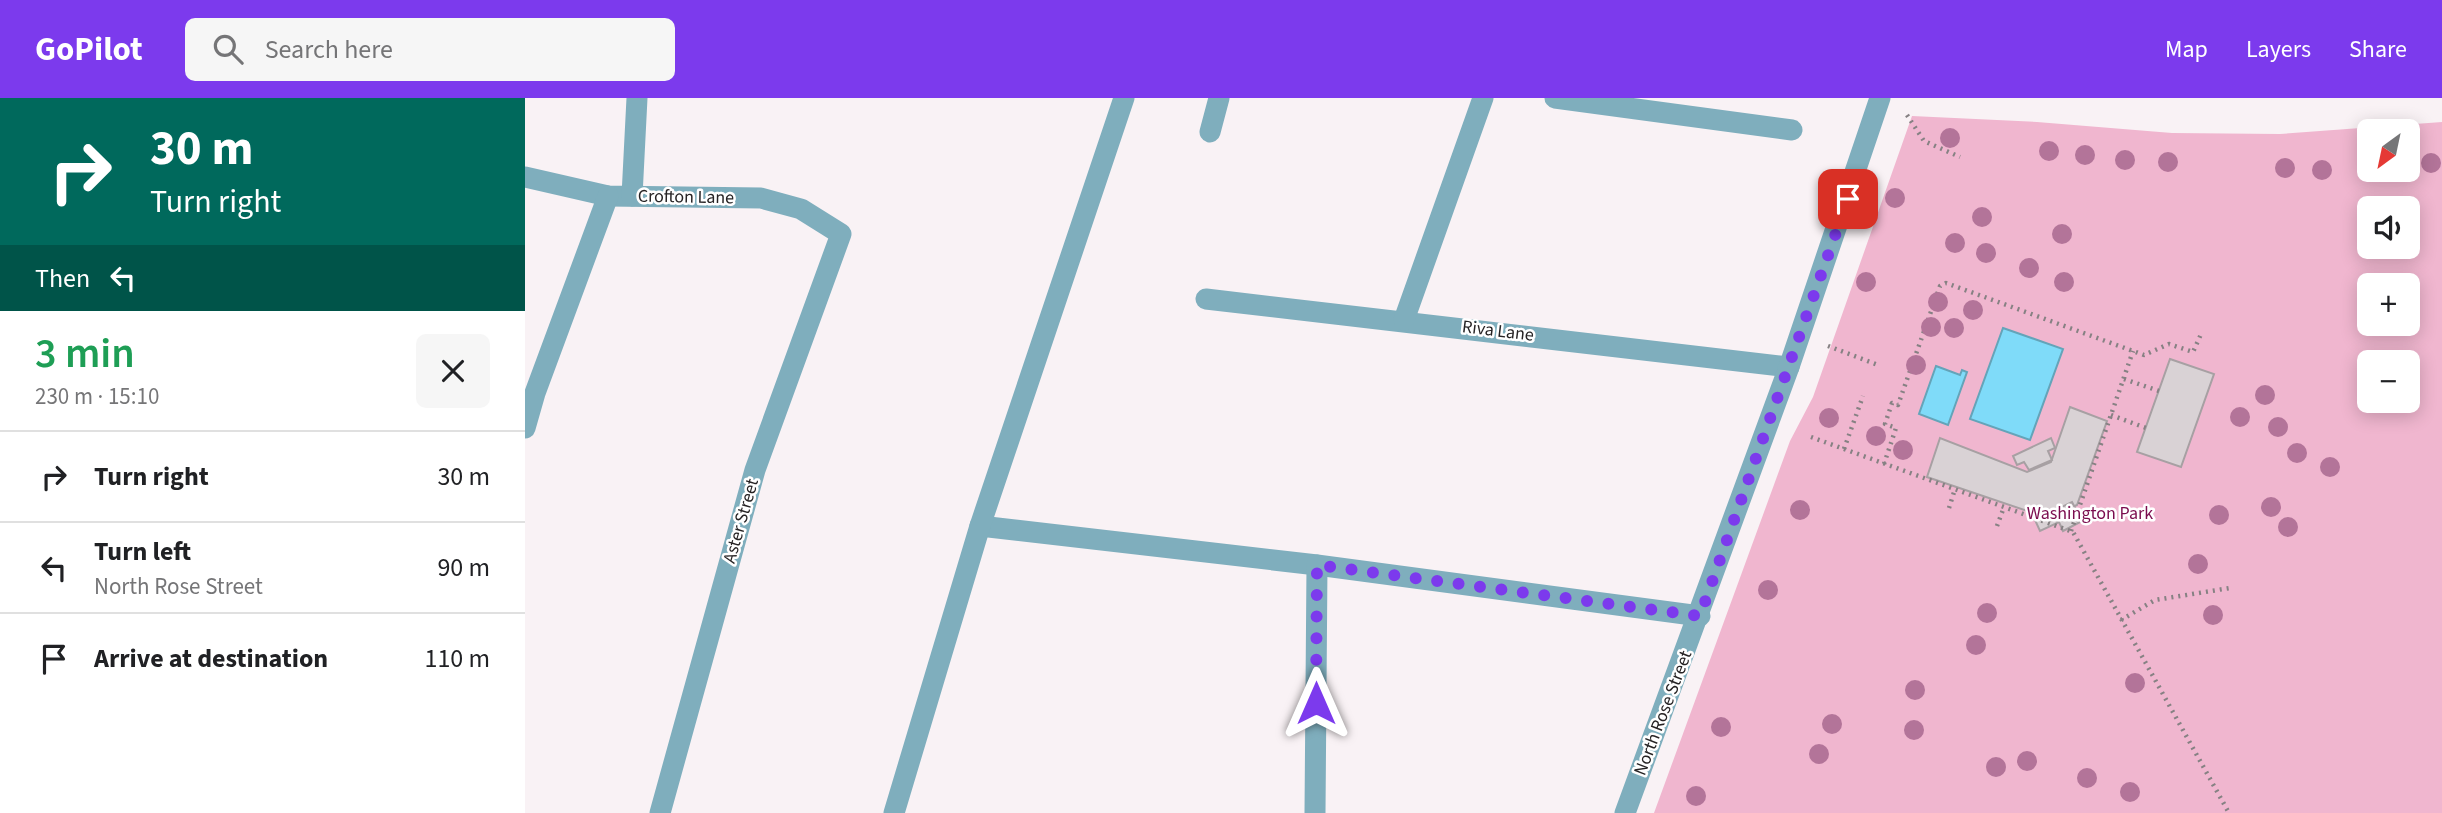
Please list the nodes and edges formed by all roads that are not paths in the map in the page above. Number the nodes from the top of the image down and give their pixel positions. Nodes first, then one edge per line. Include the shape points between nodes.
1 (637, 98) edge
2 (1125, 98) edge
3 (1219, 98) edge
4 (1483, 98) edge
5 (1555, 98) edge
6 (1880, 98) edge
7 (1792, 130) dead end
8 (1210, 132) dead end
9 (525, 177) edge
10 (608, 196) junction
11 (632, 196) junction
12 (841, 234) joint
13 (1206, 299) dead end
14 (1404, 320) junction
15 (1789, 367) junction
16 (525, 428) edge
17 (980, 526) junction
18 (1317, 565) junction
19 (1700, 616) junction
20 (660, 813) edge
21 (894, 813) edge
22 (1315, 813) edge
23 (1625, 813) edge

1 - 11 street
2 - 17 street
3 - 8 street
4 - 14 street
5 - 7 street
6 - 15 street, North Rose Street
9 - 10 street, Crofton Lane
10 - 11 street, Crofton Lane
10 - 16 street
11 - 12 street, Crofton Lane via 761,198 801,209
12 - 20 street, Aster Street via 755,470
13 - 14 street, Riva Lane
14 - 15 street, Riva Lane
15 - 19 street, North Rose Street
17 - 18 street
17 - 21 street
18 - 19 street
18 - 22 street
19 - 23 street, North Rose Street

